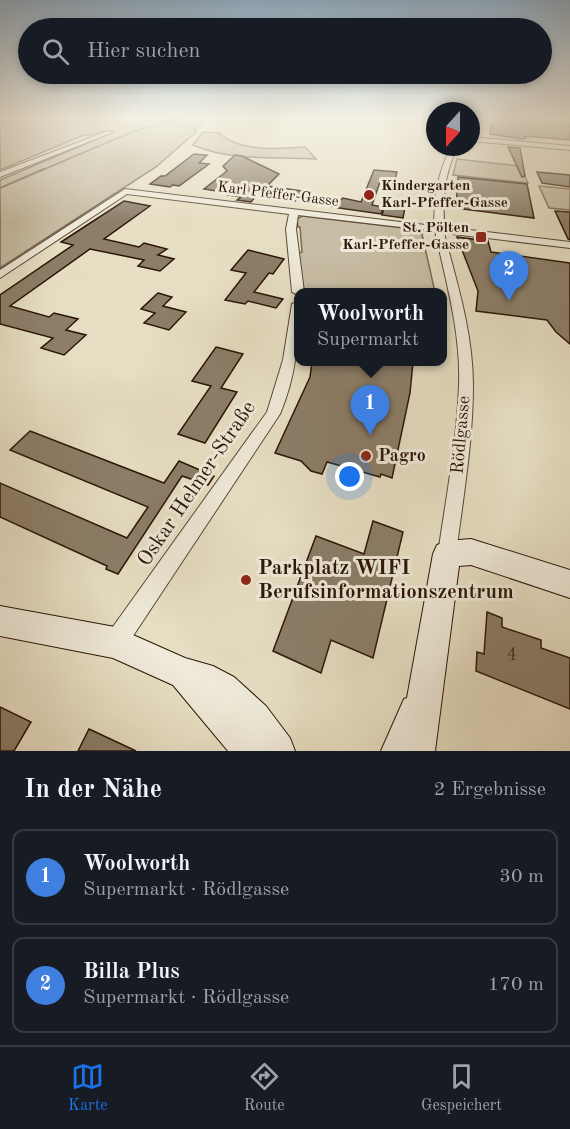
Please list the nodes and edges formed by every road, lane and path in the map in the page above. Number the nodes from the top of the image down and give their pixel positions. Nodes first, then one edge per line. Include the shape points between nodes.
1 (59, 152) edge
2 (450, 156) edge
3 (0, 175) edge
4 (294, 213) junction
5 (439, 229) junction
6 (570, 245) edge
7 (0, 275) edge
8 (298, 288) edge
9 (294, 341) edge
10 (447, 554) junction
11 (570, 584) edge
12 (0, 621) edge
13 (116, 643) junction
14 (184, 674) junction
15 (425, 689) junction
16 (250, 751) edge
17 (277, 751) edge
18 (399, 751) edge
19 (417, 751) edge

1 - 3 street
2 - 5 street, Rödlgasse via 440,192
4 - 5 street, Karl Pfeffer-Gasse
4 - 7 street, Karl Pfeffer-Gasse via 125,191
4 - 8 street via 291,229
5 - 6 street, Karl Pfeffer-Gasse
5 - 10 street, Rödlgasse via 461,322 466,384
9 - 13 street, Oskar Helmer-Straße via 282,395 273,414
10 - 11 street via 471,552
10 - 15 street, Rödlgasse
12 - 13 street
13 - 14 street
14 - 16 street
14 - 17 street via 202,677 222,689 254,718
15 - 18 street, Rödlgasse
15 - 19 street, Rödlgasse

